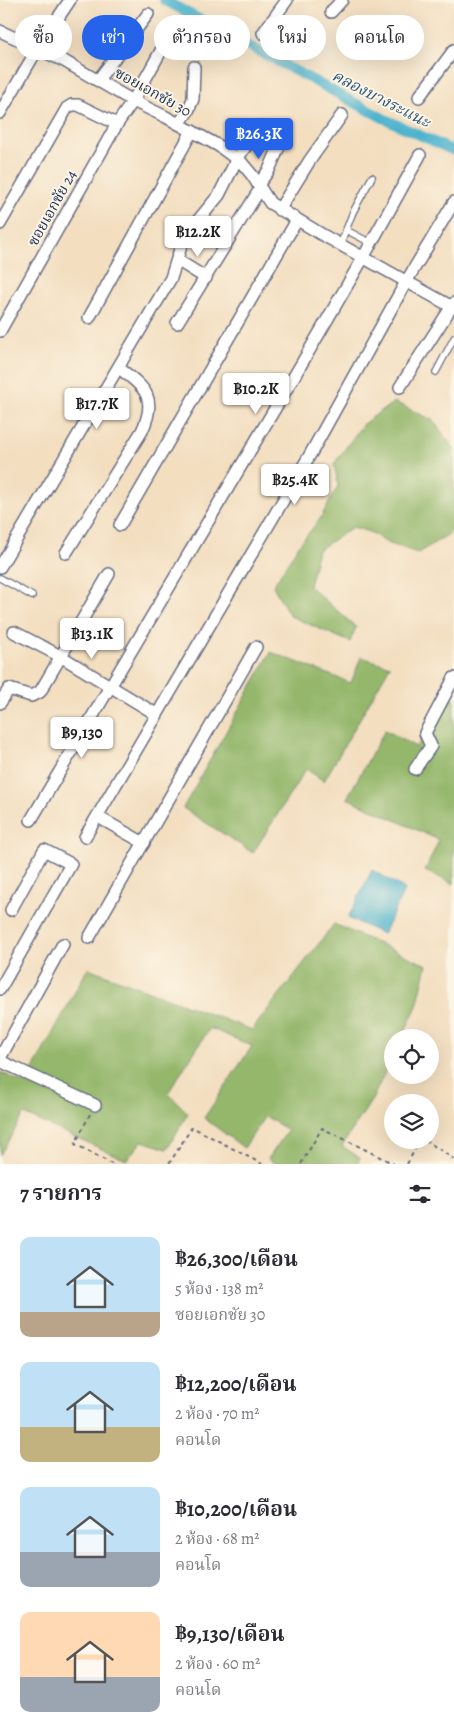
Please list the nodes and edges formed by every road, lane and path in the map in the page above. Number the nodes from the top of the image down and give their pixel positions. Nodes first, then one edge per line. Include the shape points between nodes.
1 (70, 0) edge
2 (287, 0) edge
3 (342, 0) edge
4 (331, 12) dead end
5 (148, 14) dead end
6 (60, 15) edge
7 (276, 15) edge
8 (0, 31) edge
9 (15, 38) edge
10 (454, 50) edge
11 (31, 60) edge
12 (60, 60) edge
13 (156, 60) edge
14 (194, 67) dead end
15 (98, 80) junction
16 (419, 97) dead end
17 (133, 101) junction
18 (0, 113) edge
19 (342, 115) dead end
20 (117, 124) junction
21 (179, 124) junction
22 (260, 127) dead end
23 (192, 131) junction
24 (279, 147) dead end
25 (420, 155) dead end
26 (237, 159) junction
27 (372, 177) dead end
28 (259, 187) junction
29 (454, 202) edge
30 (279, 210) junction
31 (297, 220) junction
32 (0, 224) edge
33 (346, 230) junction
34 (371, 243) junction
35 (340, 244) junction
36 (364, 258) junction
37 (177, 260) junction
38 (206, 278) junction
39 (406, 282) junction
40 (453, 306) edge
41 (89, 318) dead end
42 (177, 323) dead end
43 (0, 331) edge
44 (454, 338) edge
45 (119, 368) junction
46 (436, 372) dead end
47 (400, 387) dead end
48 (120, 525) dead end
49 (66, 553) dead end
50 (0, 567) edge
51 (109, 574) dead end
52 (0, 578) edge
53 (32, 596) dead end
54 (14, 632) dead end
55 (256, 647) dead end
56 (62, 657) junction
57 (454, 678) edge
58 (110, 686) junction
59 (4, 687) edge
60 (0, 703) edge
61 (156, 714) junction
62 (415, 769) dead end
63 (98, 816) junction
64 (31, 820) dead end
65 (85, 837) dead end
66 (144, 843) junction
67 (11, 910) dead end
68 (89, 938) dead end
69 (63, 944) dead end
70 (0, 988) edge
71 (0, 1060) edge
72 (95, 1105) joint
73 (415, 1149) edge
74 (439, 1149) edge
75 (454, 1159) edge
76 (112, 1164) edge
77 (169, 1164) edge
78 (262, 1164) edge
79 (301, 1164) edge
80 (394, 1164) edge
81 (407, 1164) edge

1 - 6 street
2 - 7 street
3 - 4 street
5 - 15 street
8 - 9 street, ซอยเอกชัย 30
10 - 16 street
11 - 18 street
12 - 15 street, ซอยเอกชัย 30
13 - 17 street, ซอยเอกชัย 24
14 - 21 street via 193,99
15 - 17 street, ซอยเอกชัย 30
17 - 20 street, ซอยเอกชัย 24
17 - 21 street, ซอยเอกชัย 30
19 - 30 street
20 - 32 street via 78,105 68,108
20 - 43 street, ซอยเอกชัย 24
21 - 23 street, ซอยเอกชัย 30
22 - 26 street
23 - 26 street, ซอยเอกชัย 30
23 - 41 street
24 - 28 street
25 - 34 street
26 - 28 street, ซอยเอกชัย 30
26 - 37 street via 219,195 182,243
27 - 33 lane
28 - 30 street, ซอยเอกชัย 30
28 - 38 street
29 - 39 street
30 - 31 street, ซอยเอกชัย 30
31 - 35 street, ซอยเอกชัย 30
31 - 48 street
33 - 34 lane
33 - 35 lane
34 - 36 street
35 - 36 street, ซอยเอกชัย 30
36 - 39 street, ซอยเอกชัย 30
36 - 58 street
37 - 38 street
37 - 45 street via 171,278
38 - 42 street
39 - 40 street, ซอยเอกชัย 30
39 - 61 street via 310,454
40 - 47 street
44 - 46 lane
45 - 49 street via 139,383 147,396 150,406 148,418
45 - 50 street
51 - 56 street
52 - 53 lane
54 - 56 street
55 - 66 street
56 - 58 street
56 - 59 street via 36,695
57 - 62 street via 426,729 431,746
58 - 61 street
58 - 64 street
59 - 60 street
61 - 63 street
63 - 65 street
63 - 66 street
66 - 68 street
67 - 70 street via 44,850 71,864
69 - 71 street
71 - 72 street
72 - 76 path via 75,1144
73 - 81 path
74 - 75 path
77 - 78 path via 192,1128
79 - 80 path via 322,1128

